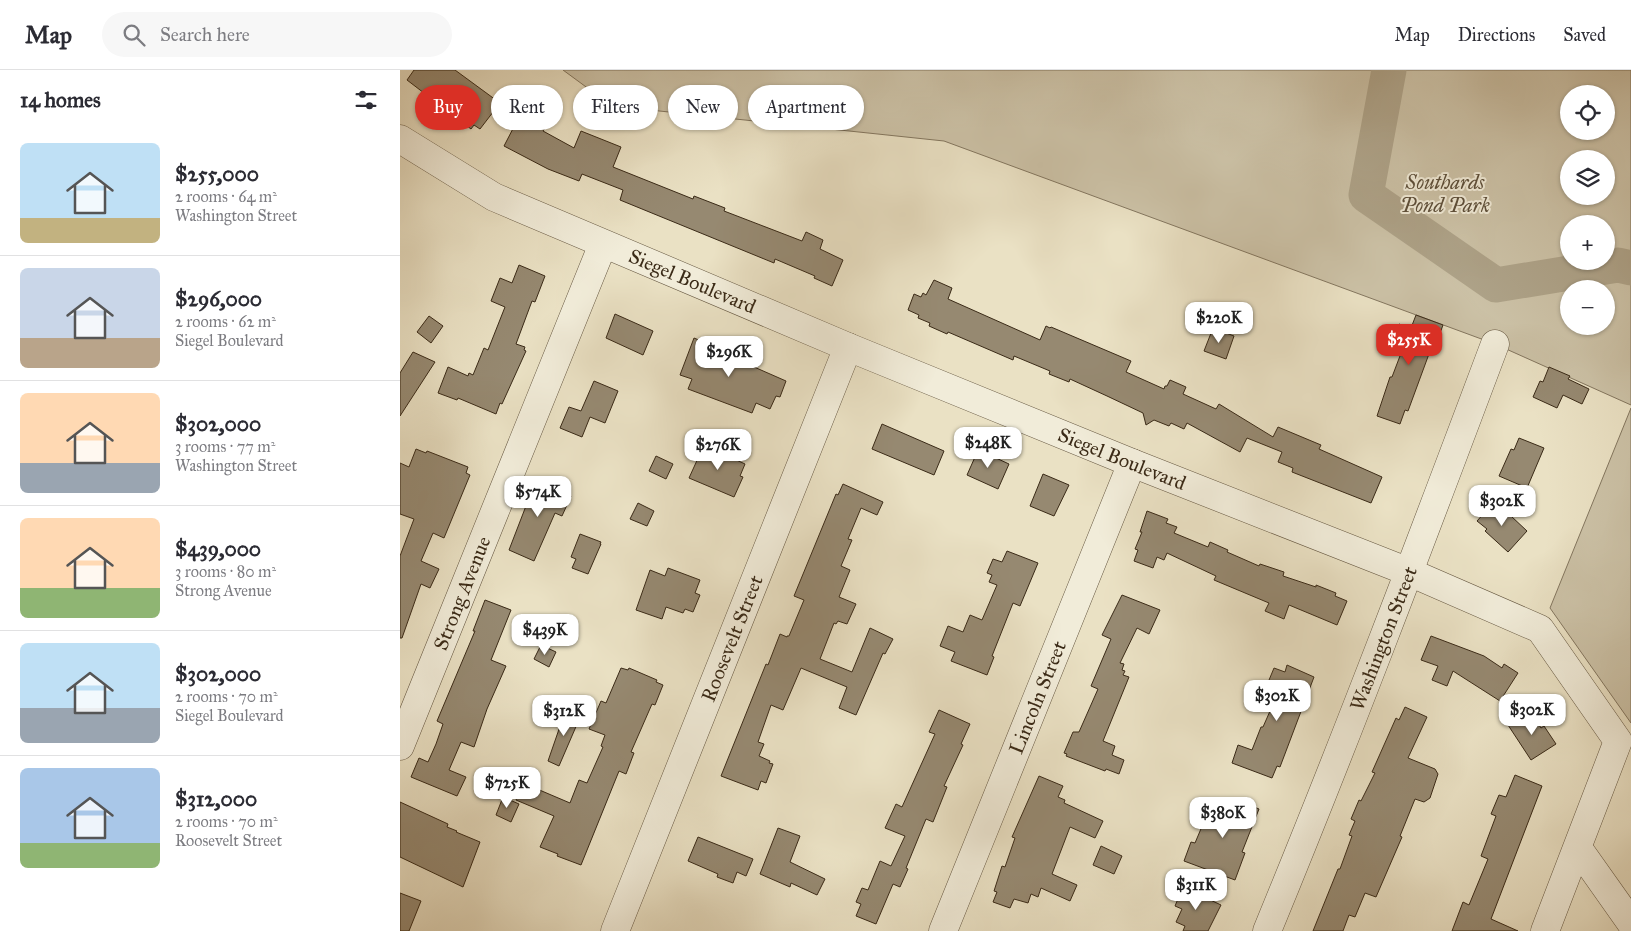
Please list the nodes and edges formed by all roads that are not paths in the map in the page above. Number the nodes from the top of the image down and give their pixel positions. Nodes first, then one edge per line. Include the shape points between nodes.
1 (400, 140) edge
2 (603, 244) junction
3 (1495, 344) dead end
4 (848, 347) junction
5 (1132, 463) junction
6 (1409, 572) junction
7 (400, 746) edge
8 (1578, 848) junction
9 (1631, 923) edge
10 (615, 931) edge
11 (943, 931) edge
12 (1267, 931) edge
13 (1545, 931) edge

1 - 2 street, Siegel Boulevard via 494,197
2 - 4 street, Siegel Boulevard
2 - 7 street, Strong Avenue
3 - 6 street, Washington Street
4 - 5 street, Siegel Boulevard
4 - 10 street, Roosevelt Street
5 - 6 street, Siegel Boulevard
5 - 11 street, Lincoln Street
6 - 8 street, Siegel Boulevard via 1540,629 1618,741
6 - 12 street, Washington Street
8 - 9 street
8 - 13 street

